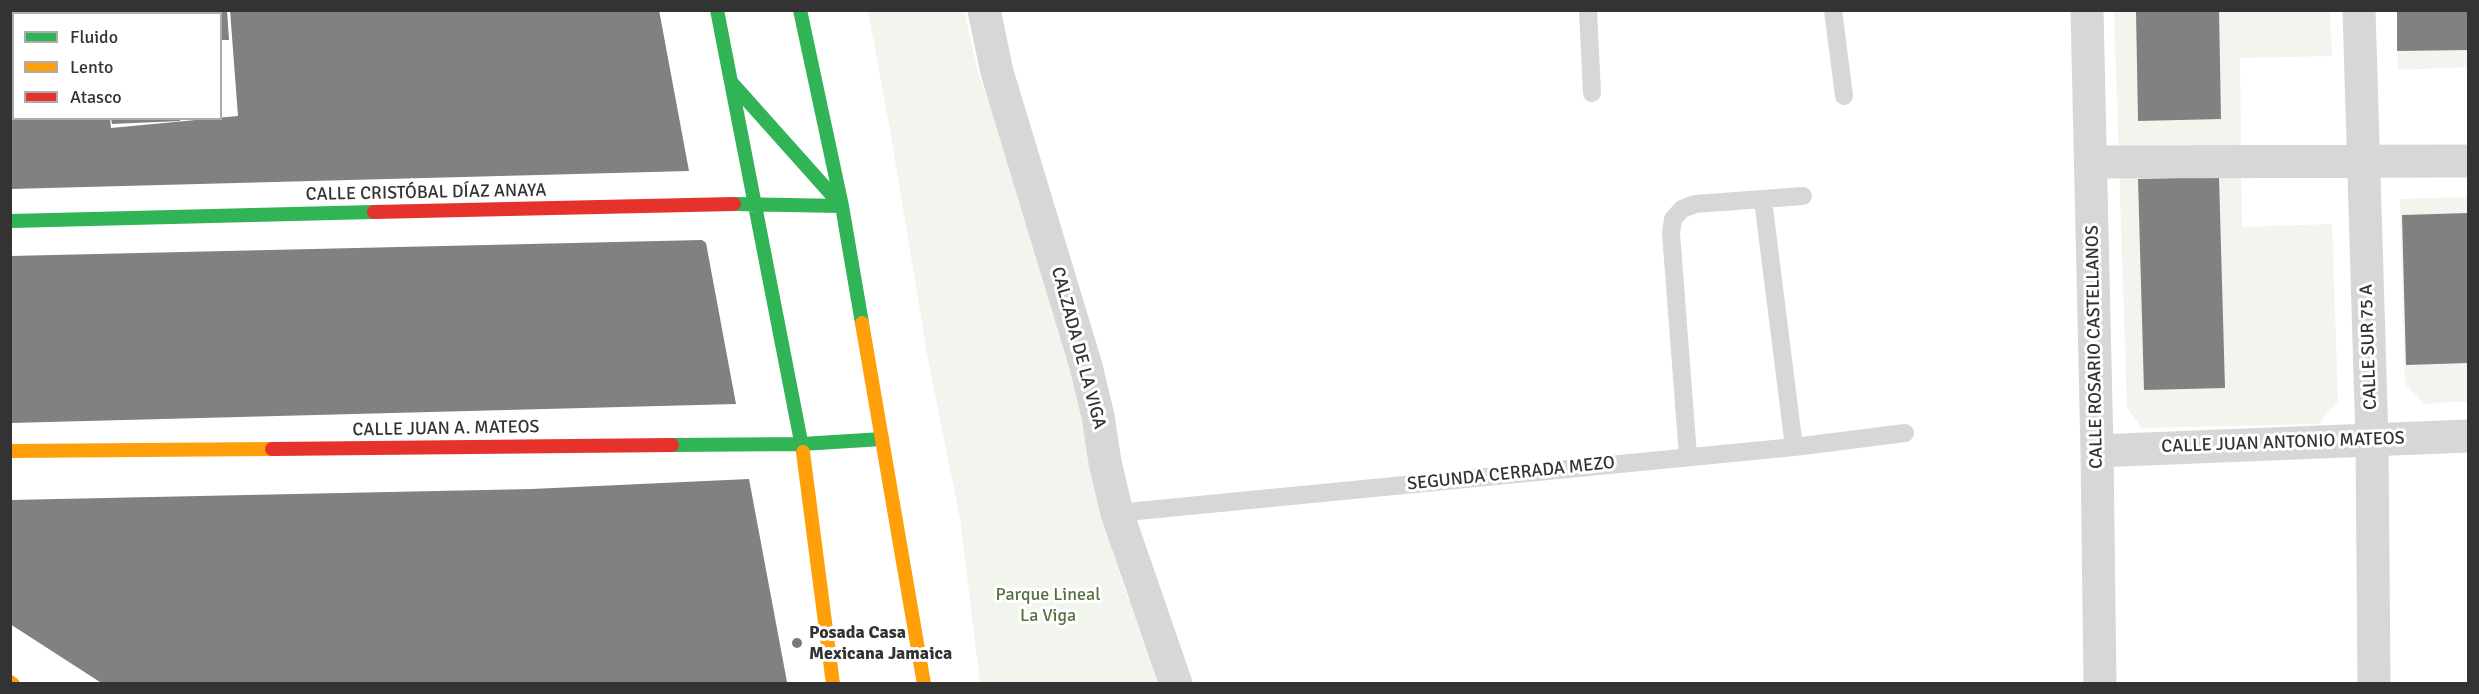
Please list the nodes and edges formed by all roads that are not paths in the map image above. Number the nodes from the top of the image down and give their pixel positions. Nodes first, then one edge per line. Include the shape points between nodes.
1 (717, 10) edge
2 (800, 10) edge
3 (984, 10) edge
4 (1588, 10) edge
5 (1833, 10) edge
6 (2087, 10) edge
7 (2359, 10) edge
8 (731, 82) junction
9 (1592, 93) dead end
10 (1845, 96) dead end
11 (2364, 161) junction
12 (2469, 161) edge
13 (2091, 162) junction
14 (1803, 196) dead end
15 (1763, 200) junction
16 (755, 203) junction
17 (842, 206) junction
18 (10, 220) edge
19 (1905, 434) dead end
20 (2469, 436) edge
21 (882, 439) junction
22 (2372, 440) junction
23 (802, 444) junction
24 (1794, 447) junction
25 (10, 451) edge
26 (2097, 451) junction
27 (1688, 456) junction
28 (1117, 513) junction
29 (833, 684) edge
30 (924, 684) edge
31 (1176, 684) edge
32 (2100, 684) edge
33 (2374, 684) edge

1 - 8 street
2 - 17 street
3 - 28 street, CALZADA DE LA VIGA via 998,72 1086,366
4 - 9 lane
5 - 10 lane
6 - 13 street, CALLE ROSARIO CASTELLANOS
7 - 11 street, CALLE SUR 75 A
8 - 16 street
8 - 17 street
11 - 12 street
11 - 13 street
11 - 22 street, CALLE SUR 75 A
13 - 26 street, CALLE ROSARIO CASTELLANOS
14 - 15 lane
15 - 24 lane
15 - 27 lane via 1695,204 1682,209 1673,219
16 - 17 street, CALLE CRISTÓBAL DÍAZ ANAYA
16 - 18 street, CALLE CRISTÓBAL DÍAZ ANAYA
16 - 23 street
17 - 21 street
19 - 24 lane, SEGUNDA CERRADA MEZO
20 - 22 street, CALLE JUAN ANTONIO MATEOS
21 - 23 street, CALLE JUAN A. MATEOS
21 - 30 street
22 - 26 street, CALLE JUAN ANTONIO MATEOS
22 - 33 street, CALLE SUR 75 A
23 - 25 street, CALLE JUAN A. MATEOS
23 - 29 street
24 - 27 lane, SEGUNDA CERRADA MEZO
26 - 32 street, CALLE ROSARIO CASTELLANOS
27 - 28 lane, SEGUNDA CERRADA MEZO
28 - 31 street, CALZADA DE LA VIGA

